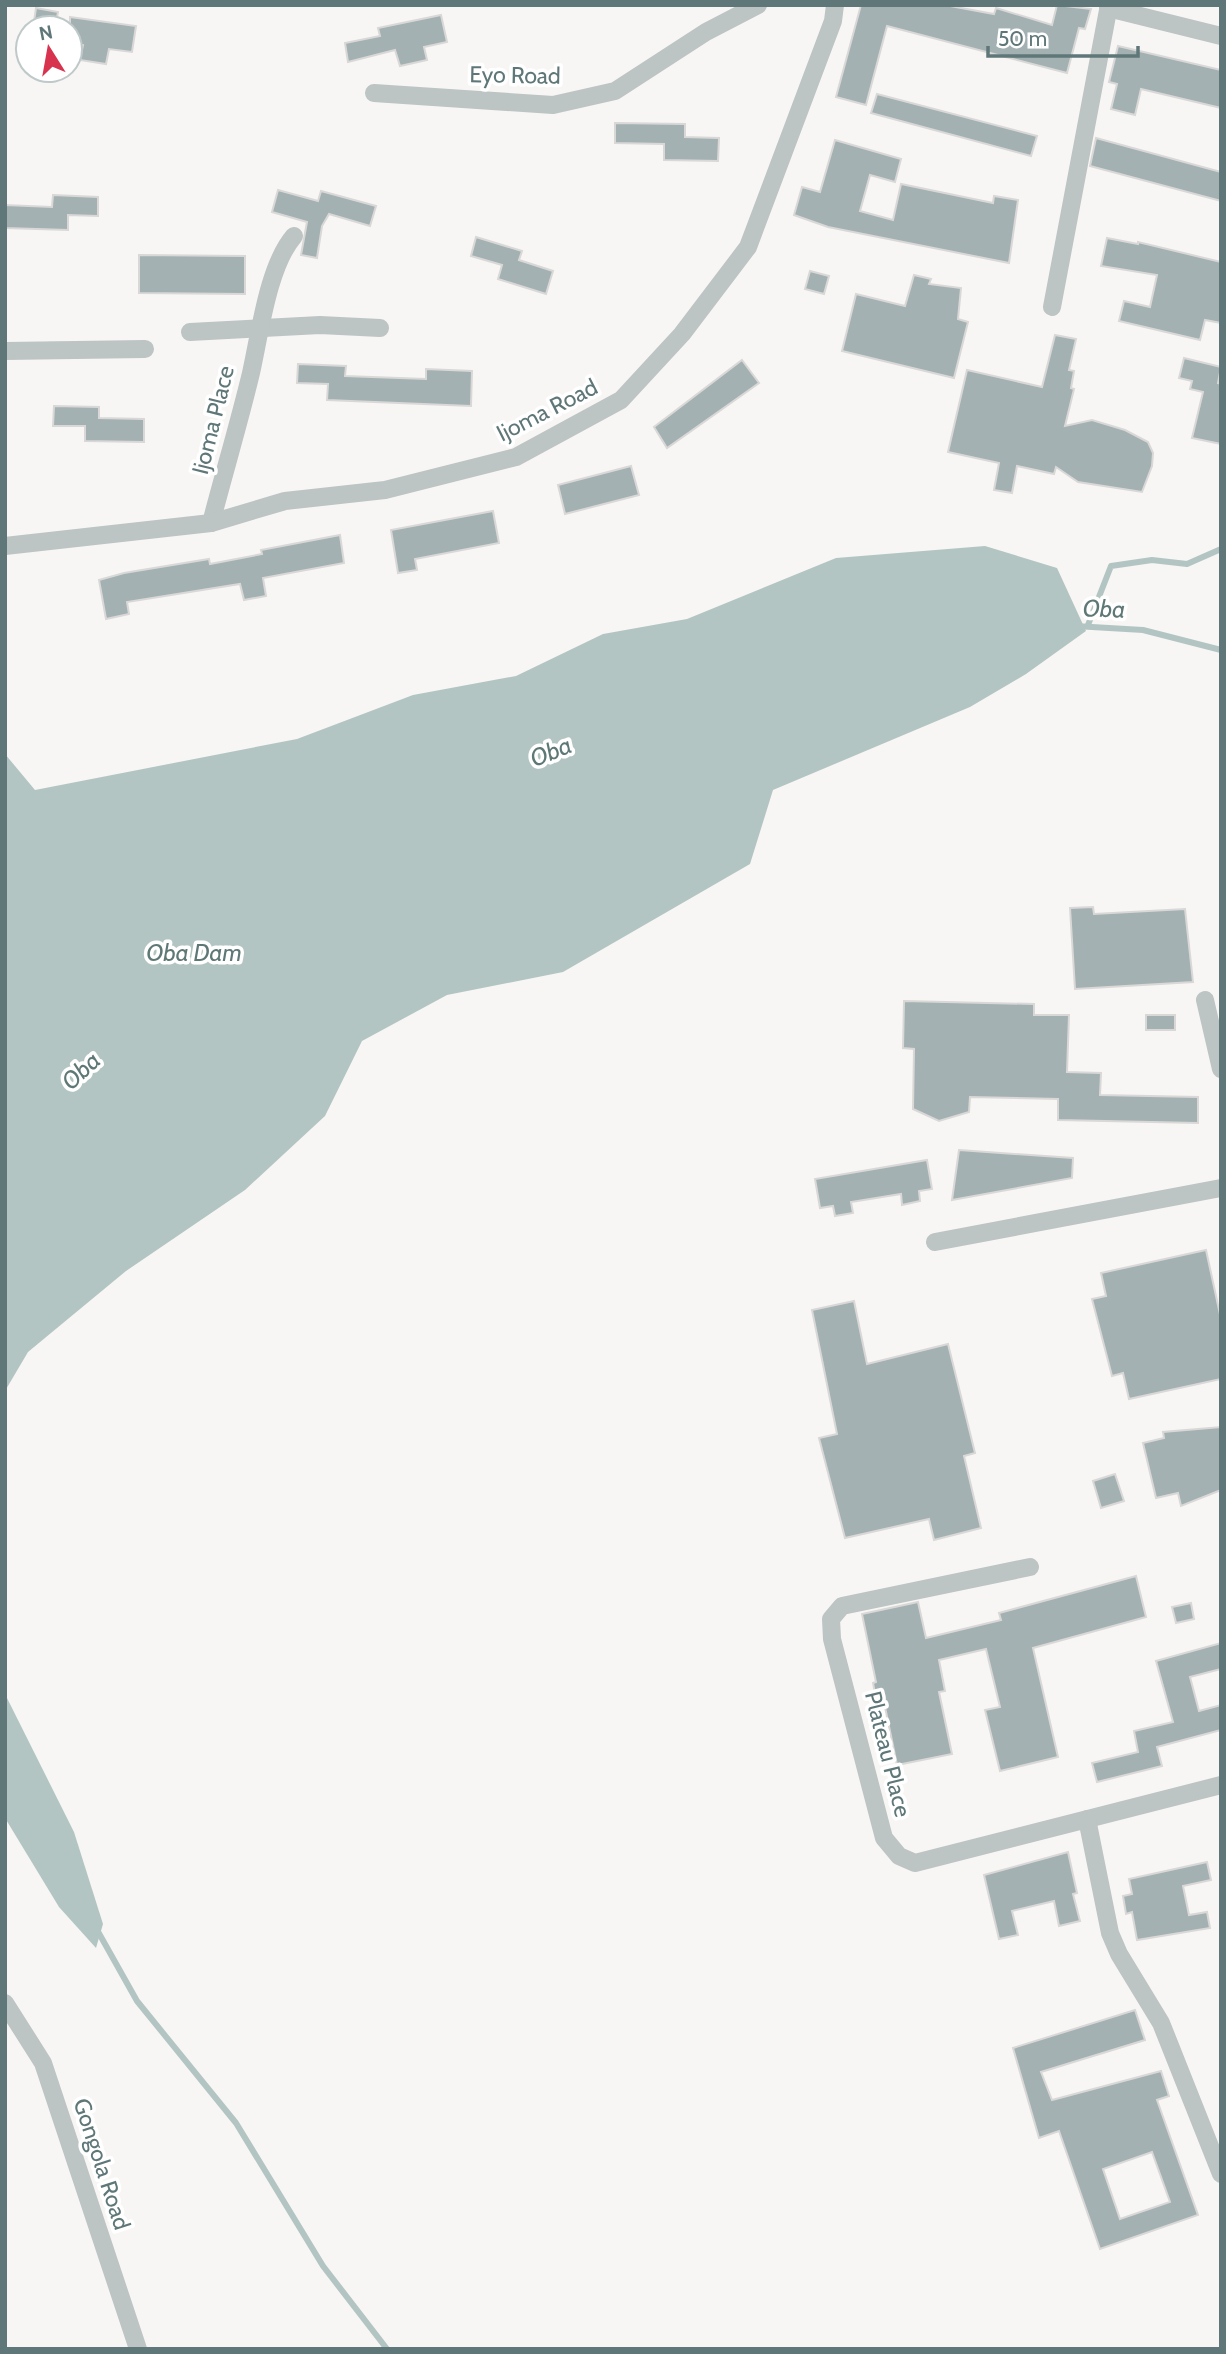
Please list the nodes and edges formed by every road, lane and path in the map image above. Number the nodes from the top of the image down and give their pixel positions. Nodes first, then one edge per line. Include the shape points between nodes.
1 (758, 5) edge
2 (835, 5) edge
3 (1108, 6) edge
4 (1221, 36) edge
5 (374, 93) dead end
6 (294, 236) dead end
7 (1052, 307) dead end
8 (380, 328) dead end
9 (260, 329) junction
10 (190, 332) dead end
11 (145, 349) dead end
12 (5, 351) edge
13 (211, 523) junction
14 (5, 545) edge
15 (1205, 1000) dead end
16 (1221, 1069) edge
17 (1221, 1188) edge
18 (934, 1241) dead end
19 (1030, 1567) dead end
20 (1221, 1785) edge
21 (1087, 1819) junction
22 (5, 2003) edge
23 (1221, 2174) edge
24 (138, 2349) edge

1 - 5 street, Eyo Road via 706,32 615,91 553,105
2 - 13 street, Ijoma Road via 833,21 748,247 682,334 621,400 516,457 385,491 285,501
3 - 4 street
3 - 7 street
6 - 9 street, Ijoma Place via 286,245
8 - 9 street, Ijoma Place
9 - 10 street, Ijoma Place
9 - 13 street, Ijoma Place
11 - 12 street
13 - 14 street, Ijoma Road
15 - 16 street
17 - 18 street
19 - 21 street, Plateau Place via 842,1606 831,1619 832,1639 884,1838 899,1856 915,1863
20 - 21 street, Plateau Place
21 - 23 street via 1110,1933 1161,2023
22 - 24 street, Gongola Road via 43,2063

